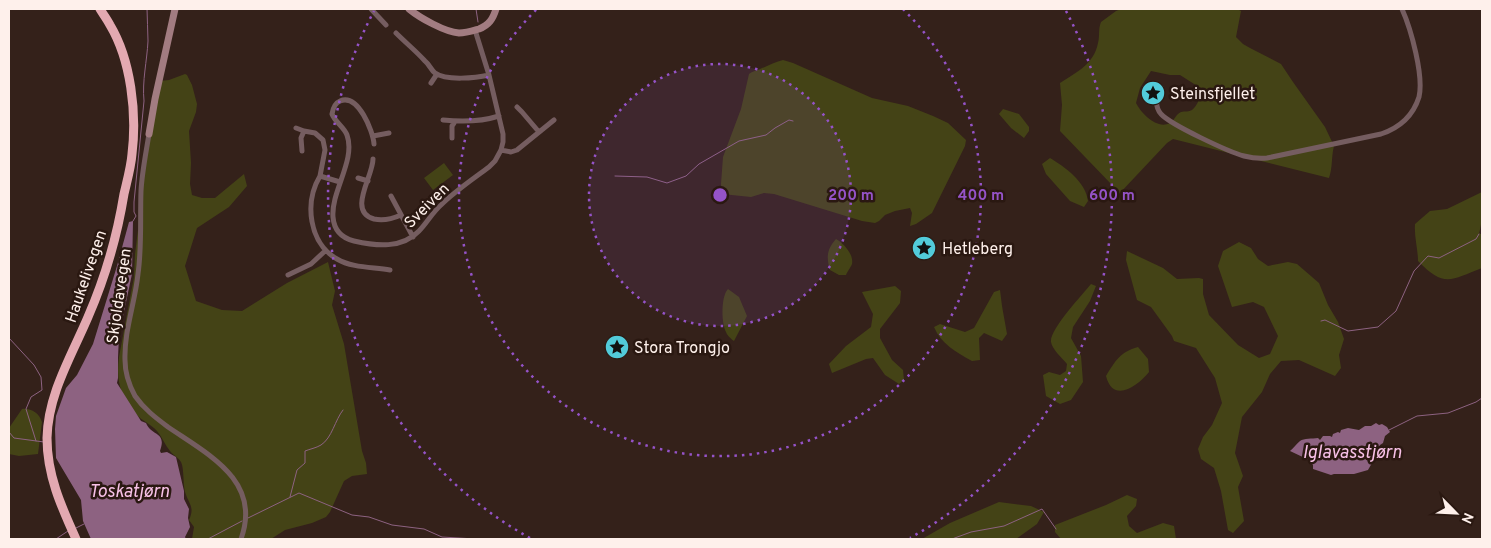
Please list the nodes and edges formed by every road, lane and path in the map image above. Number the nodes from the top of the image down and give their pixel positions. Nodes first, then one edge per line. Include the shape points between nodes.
1 (100, 9) edge
2 (176, 9) edge
3 (371, 9) edge
4 (409, 9) edge
5 (496, 9) edge
6 (1402, 9) edge
7 (386, 25) dead end
8 (475, 30) junction
9 (396, 34) dead end
10 (437, 74) junction
11 (489, 75) junction
12 (431, 83) dead end
13 (1157, 96) dead end
14 (517, 107) dead end
15 (499, 116) junction
16 (443, 120) dead end
17 (554, 120) dead end
18 (454, 123) junction
19 (296, 128) dead end
20 (304, 131) junction
21 (539, 132) junction
22 (389, 133) dead end
23 (149, 134) joint
24 (373, 136) junction
25 (452, 138) dead end
26 (374, 144) dead end
27 (501, 150) junction
28 (302, 151) dead end
29 (373, 159) dead end
30 (320, 176) junction
31 (358, 178) dead end
32 (368, 181) junction
33 (340, 182) junction
34 (391, 196) dead end
35 (400, 214) junction
36 (413, 236) junction
37 (325, 251) junction
38 (390, 270) dead end
39 (288, 275) dead end
40 (76, 539) edge
41 (241, 539) edge

1 - 40 highway, Haukelivegen via 118,53 126,96 129,141 125,189 115,238 105,273 56,391 47,437 55,490
2 - 23 street, Skjoldavegen
3 - 7 street
4 - 8 street via 452,31
5 - 8 street via 488,24
6 - 13 street via 1417,57 1419,96 1408,118 1381,134 1267,158 1252,158 1167,119 1157,109
8 - 11 street
9 - 10 street
10 - 11 street via 459,78
10 - 12 street
11 - 15 street
14 - 21 street
15 - 18 street
15 - 27 street via 503,134
16 - 18 street
17 - 21 street
18 - 25 street
19 - 20 street
20 - 28 street
20 - 30 street via 323,140
21 - 27 street via 517,150
22 - 24 street
23 - 41 street, Skjoldavegen via 142,188 139,272 125,351 126,373 134,395 146,410 232,476 240,488 246,508
24 - 26 street, Sveiven
24 - 33 street, Sveiven via 354,103 342,100 337,103 332,114 347,134 349,151
27 - 36 street, Sveiven via 489,167 445,200
29 - 32 street
30 - 33 street
30 - 37 street via 312,200 311,222
31 - 32 street
32 - 35 street via 361,204 366,215 378,220
33 - 36 street, Sveiven via 333,215 336,228 346,239 384,245 400,243
34 - 35 street
35 - 36 street
37 - 38 street via 345,262
37 - 39 street via 311,264

